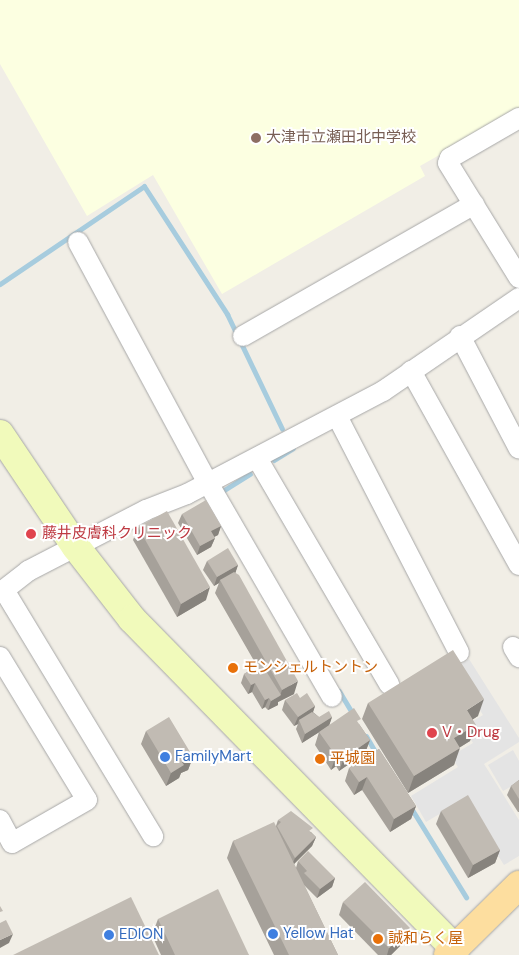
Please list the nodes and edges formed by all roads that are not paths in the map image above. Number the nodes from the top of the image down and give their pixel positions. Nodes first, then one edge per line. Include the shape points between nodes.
1 (519, 118) edge
2 (474, 204) junction
3 (78, 242) dead end
4 (519, 278) edge
5 (519, 298) edge
6 (243, 336) dead end
7 (460, 336) junction
8 (411, 371) junction
9 (337, 416) junction
10 (0, 434) edge
11 (519, 449) edge
12 (257, 458) junction
13 (208, 484) junction
14 (76, 547) junction
15 (519, 565) edge
16 (2, 591) edge
17 (459, 652) dead end
18 (0, 657) edge
19 (389, 684) dead end
20 (332, 697) dead end
21 (0, 820) edge
22 (154, 836) dead end
23 (6, 846) edge
24 (519, 885) edge
25 (452, 952) edge

1 - 2 street via 450,158 448,163
2 - 4 street
2 - 6 street
3 - 13 street
5 - 7 street
7 - 8 street
7 - 11 street
8 - 9 street via 383,391
8 - 15 street
9 - 12 street
9 - 17 street
10 - 14 street
12 - 13 street
12 - 19 street
13 - 14 street via 146,510
13 - 20 street
14 - 16 street via 28,571
14 - 25 street via 132,619
16 - 22 street
18 - 23 street via 87,800
21 - 23 street
24 - 25 main road

